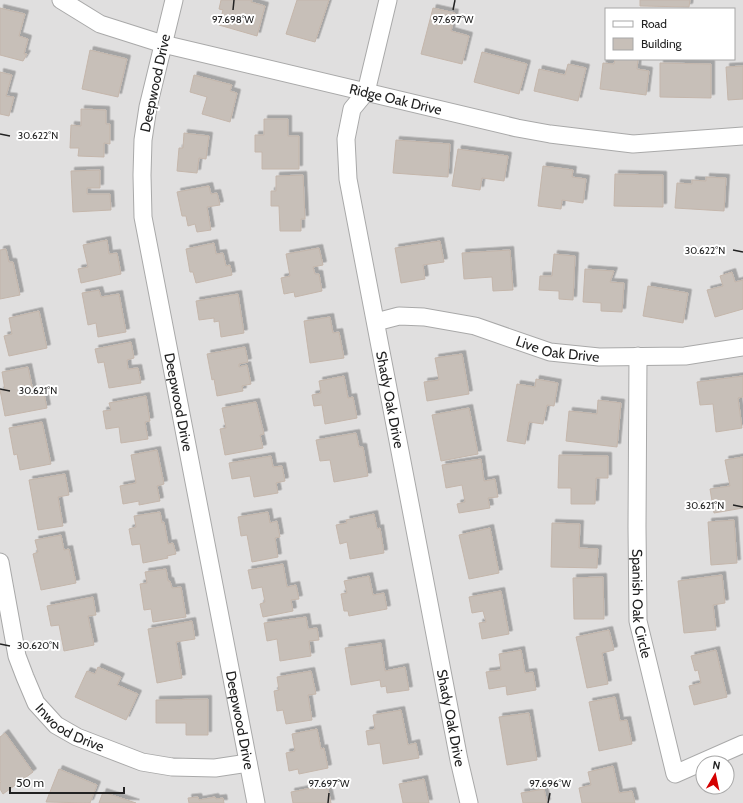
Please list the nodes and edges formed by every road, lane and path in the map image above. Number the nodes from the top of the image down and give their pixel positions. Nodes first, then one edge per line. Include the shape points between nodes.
1 (61, 0) edge
2 (174, 0) edge
3 (388, 0) edge
4 (163, 44) junction
5 (366, 92) junction
6 (743, 136) edge
7 (376, 322) junction
8 (743, 347) edge
9 (638, 356) junction
10 (0, 562) edge
11 (743, 744) edge
12 (248, 764) junction
13 (256, 803) edge
14 (469, 803) edge

1 - 4 street, Ridge Oak Drive via 100,24
2 - 4 street, Deepwood Drive
3 - 5 street, Shady Oak Drive
4 - 5 street, Ridge Oak Drive
4 - 12 street, Deepwood Drive via 143,140 144,217
5 - 6 street, Ridge Oak Drive via 517,128 633,144
5 - 7 street, Shady Oak Drive via 352,109 346,139 348,179
7 - 9 street, Live Oak Drive via 399,316 424,317 475,326 550,352 599,357
7 - 14 street, Shady Oak Drive
8 - 9 street, Live Oak Drive via 685,356
9 - 11 street, Spanish Oak Circle via 638,622 675,774
10 - 12 street, Inwood Drive via 18,656 25,677 36,703 56,725 77,737 142,762 172,767 215,768
12 - 13 street, Deepwood Drive

